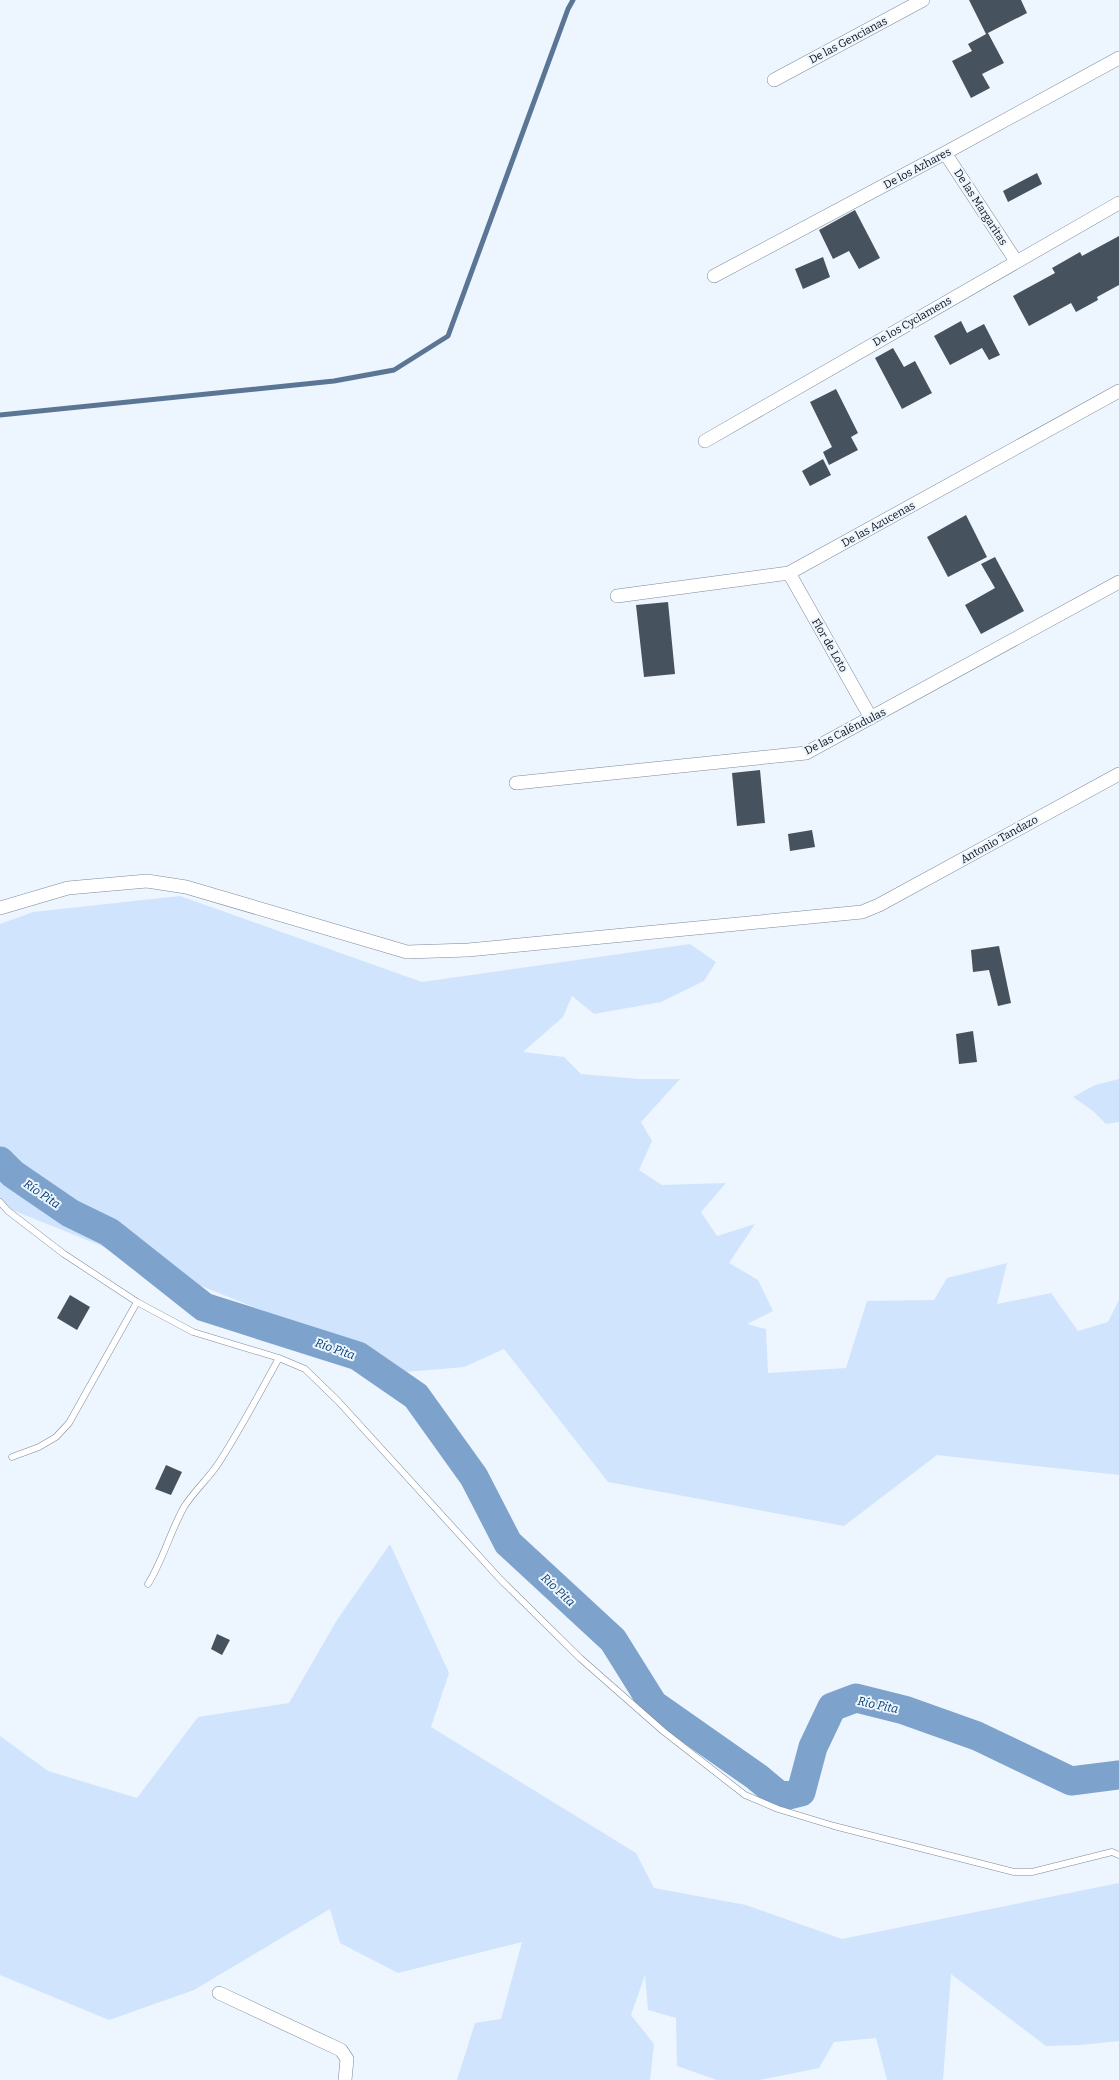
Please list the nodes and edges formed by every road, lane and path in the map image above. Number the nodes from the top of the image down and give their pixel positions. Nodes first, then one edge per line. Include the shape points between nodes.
1 (923, 0) edge
2 (1119, 58) edge
3 (774, 80) dead end
4 (945, 153) junction
5 (1119, 203) edge
6 (1016, 261) junction
7 (714, 276) dead end
8 (1119, 392) edge
9 (705, 441) dead end
10 (789, 572) junction
11 (1119, 582) edge
12 (617, 596) dead end
13 (872, 718) junction
14 (1119, 774) edge
15 (516, 783) dead end
16 (0, 908) edge
17 (0, 1202) edge
18 (137, 1302) junction
19 (279, 1358) junction
20 (12, 1457) dead end
21 (148, 1584) dead end
22 (1119, 1855) edge
23 (218, 1993) dead end
24 (345, 2080) edge

1 - 3 street, De las Gencianas
2 - 4 street, De los Azhares
4 - 6 street, De las Margaritas
4 - 7 street, De los Azhares
5 - 6 street, De los Cyclamens
6 - 9 street, De los Cyclamens
8 - 10 street, De las Azucenas
10 - 12 street, De las Azucenas
10 - 13 street, Flor de Loto
11 - 13 street, De las Caléndulas
13 - 15 street, De las Caléndulas via 802,754
14 - 16 street, Antonio Tandazo via 862,912 438,952 407,952 186,887 147,881 68,888
17 - 18 lane via 64,1254
18 - 19 lane via 193,1332
18 - 20 lane via 69,1423 56,1437
19 - 21 lane via 230,1446 185,1506 158,1568
19 - 22 lane via 305,1369 338,1401 500,1579 580,1658 663,1731 745,1794 778,1809 834,1826 1014,1872 1032,1872 1112,1852
23 - 24 street via 341,2050 347,2059

